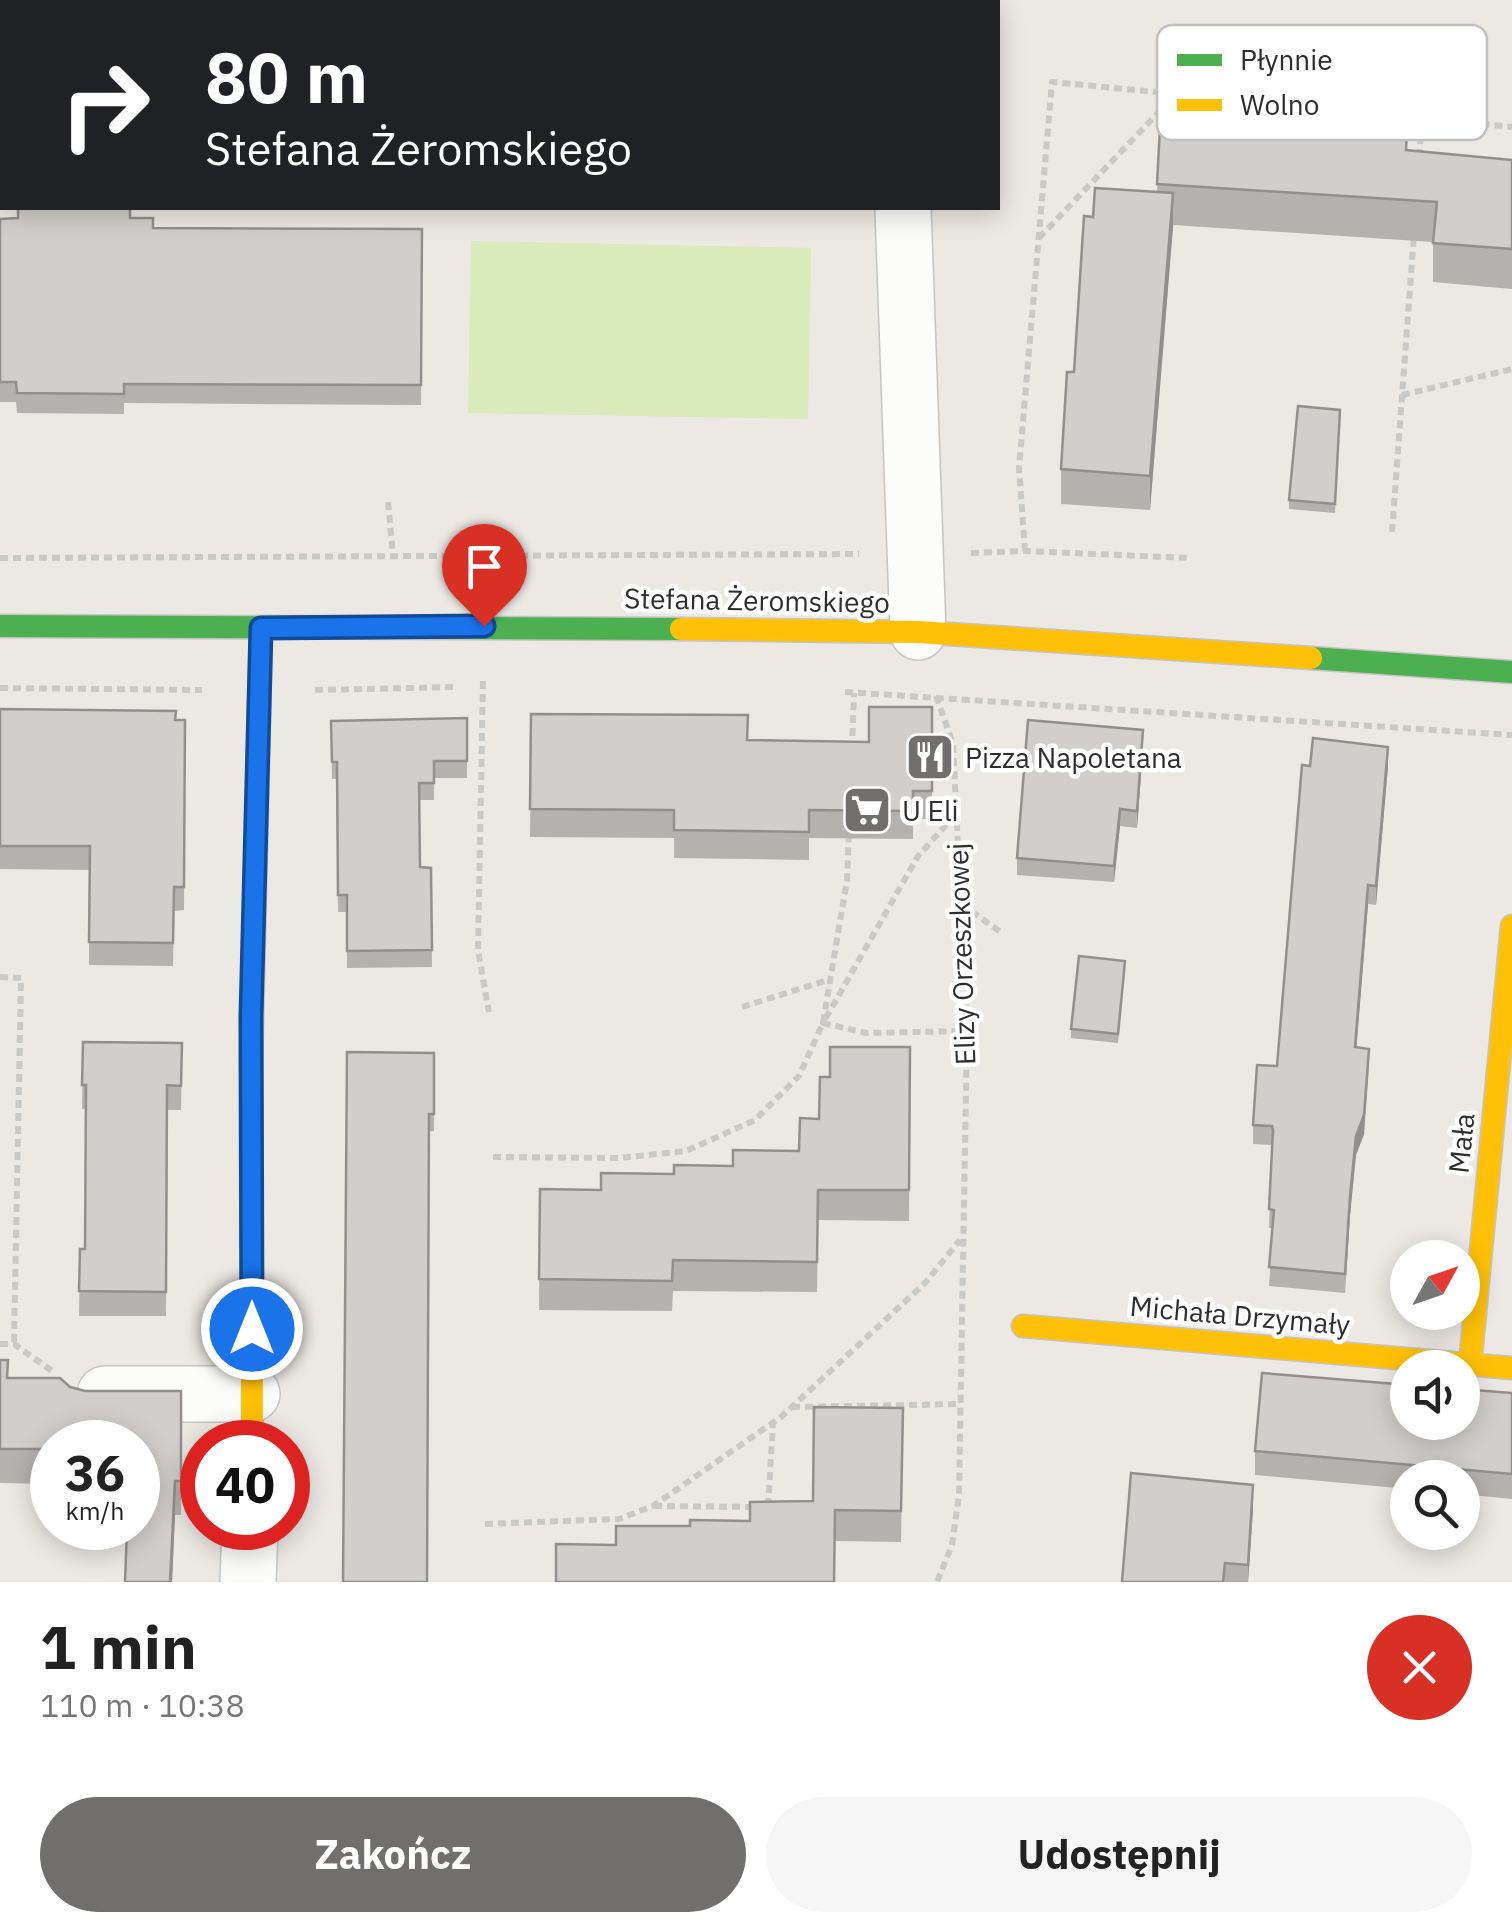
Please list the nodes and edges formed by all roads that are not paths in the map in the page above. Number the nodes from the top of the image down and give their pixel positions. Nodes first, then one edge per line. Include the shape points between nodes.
1 (904, 210) edge
2 (0, 626) edge
3 (261, 628) junction
4 (918, 632) junction
5 (1512, 672) edge
6 (1512, 926) edge
7 (1023, 1326) dead end
8 (1471, 1350) edge
9 (1390, 1358) edge
10 (1480, 1366) edge
11 (1512, 1368) edge
12 (61, 1384) edge
13 (252, 1418) edge
14 (249, 1550) edge
15 (248, 1582) edge

1 - 4 street
2 - 3 street, Stefana Żeromskiego
3 - 4 street, Stefana Żeromskiego
3 - 13 street via 251,1016
4 - 5 street, Stefana Żeromskiego
6 - 8 street, Mała
7 - 9 street, Michała Drzymały
10 - 11 street, Michała Drzymały
12 - 13 street
14 - 15 street

